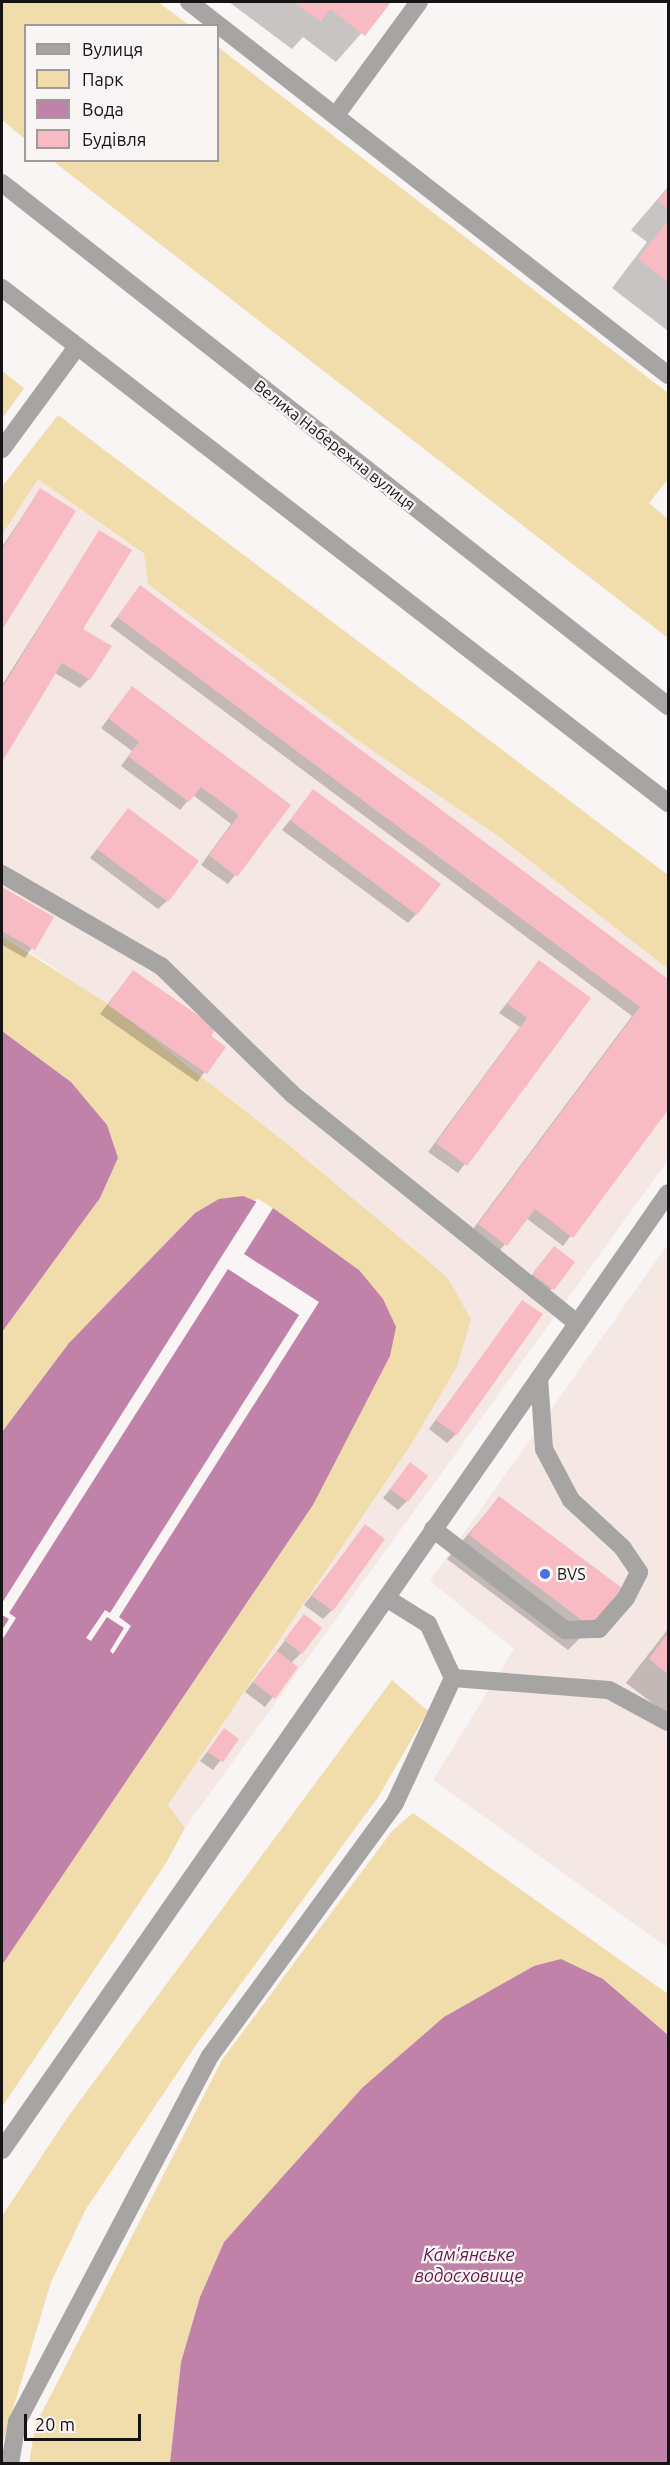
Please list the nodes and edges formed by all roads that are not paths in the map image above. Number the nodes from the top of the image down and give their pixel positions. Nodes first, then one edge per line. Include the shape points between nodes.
1 (189, 2) edge
2 (419, 2) edge
3 (218, 24) edge
4 (219, 25) edge
5 (336, 115) junction
6 (2, 183) edge
7 (2, 288) edge
8 (77, 347) junction
9 (669, 375) edge
10 (2, 449) edge
11 (669, 706) edge
12 (669, 803) edge
13 (2, 874) edge
14 (669, 1193) edge
15 (577, 1323) junction
16 (539, 1378) junction
17 (433, 1529) junction
18 (386, 1598) junction
19 (453, 1678) junction
20 (669, 1722) edge
21 (2, 2150) edge
22 (10, 2463) edge

1 - 3 street
2 - 5 street
4 - 5 street
5 - 9 street
6 - 11 street, Велика Набережна вулиця
7 - 8 street
8 - 10 street
8 - 12 street
13 - 15 street via 161,966 292,1094
14 - 15 street
15 - 16 street
16 - 17 street
16 - 17 street via 544,1449 571,1500 622,1548 639,1572 626,1598 599,1629 565,1630
17 - 18 street
18 - 19 street via 428,1624
18 - 21 street
19 - 20 street via 609,1689
19 - 22 street via 394,1803 210,2056 17,2422

